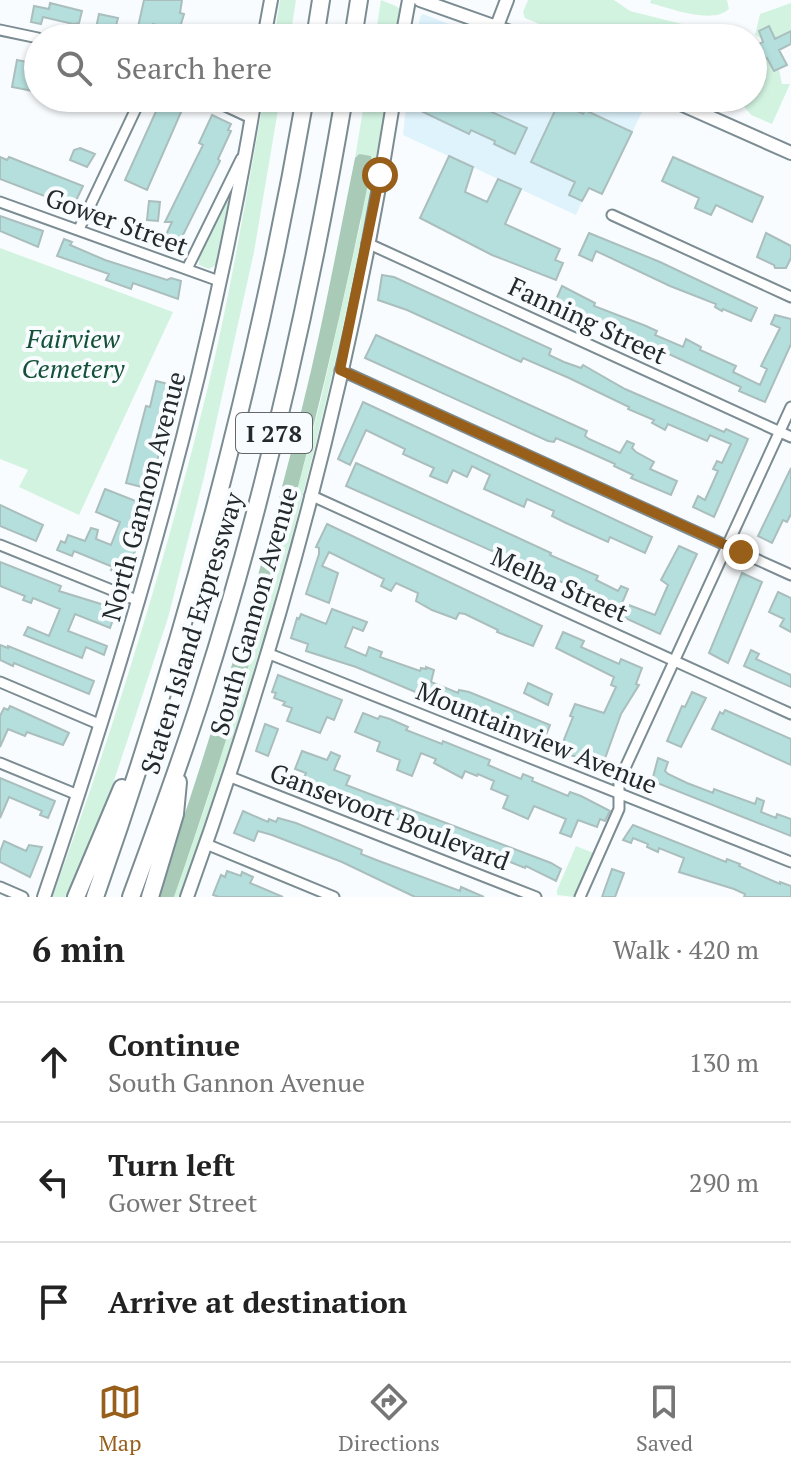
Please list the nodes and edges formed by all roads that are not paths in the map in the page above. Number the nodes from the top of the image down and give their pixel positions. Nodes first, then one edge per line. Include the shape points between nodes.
1 (271, 0) edge
2 (321, 0) edge
3 (409, 0) edge
4 (420, 0) edge
5 (507, 0) edge
6 (359, 4) edge
7 (267, 24) edge
8 (317, 24) edge
9 (355, 24) edge
10 (405, 24) edge
11 (491, 24) edge
12 (498, 24) edge
13 (0, 30) edge
14 (24, 35) edge
15 (134, 112) edge
16 (238, 112) edge
17 (252, 112) edge
18 (302, 112) edge
19 (341, 112) edge
20 (391, 112) edge
21 (699, 112) edge
22 (251, 118) junction
23 (246, 149) junction
24 (791, 153) edge
25 (0, 202) edge
26 (612, 215) dead end
27 (79, 229) junction
28 (367, 243) junction
29 (187, 269) junction
30 (219, 281) junction
31 (791, 297) edge
32 (340, 370) junction
33 (791, 407) edge
34 (780, 432) junction
35 (791, 437) edge
36 (310, 495) junction
37 (0, 545) edge
38 (728, 546) junction
39 (791, 575) edge
40 (139, 601) junction
41 (267, 653) junction
42 (675, 661) junction
43 (0, 682) edge
44 (791, 714) edge
45 (152, 720) junction
46 (101, 725) junction
47 (179, 761) junction
48 (0, 763) edge
49 (228, 776) junction
50 (78, 795) junction
51 (621, 795) junction
52 (206, 844) junction
53 (791, 862) edge
54 (0, 887) edge
55 (23, 897) edge
56 (44, 897) edge
57 (76, 897) edge
58 (95, 897) edge
59 (131, 897) edge
60 (150, 897) edge
61 (187, 897) edge
62 (334, 897) edge
63 (536, 897) edge
64 (580, 897) edge

1 - 7 street
2 - 8 highway
3 - 10 street
4 - 11 street
5 - 12 street
6 - 9 highway
13 - 14 street
15 - 27 street
16 - 22 street
17 - 22 street, North Gannon Avenue
18 - 45 highway, Staten Island Expressway / I 278 via 230,447
19 - 47 highway, Staten Island Expressway / I 278 via 272,441 221,631
20 - 28 street, South Gannon Avenue
21 - 24 street
22 - 23 street, North Gannon Avenue
23 - 29 street
23 - 30 street, North Gannon Avenue
25 - 27 street, Gower Street
26 - 31 street
27 - 29 street, Gower Street
28 - 32 street, South Gannon Avenue
28 - 34 street, Fanning Street
29 - 30 street, Gower Street
30 - 40 street, North Gannon Avenue
32 - 36 street, South Gannon Avenue
32 - 38 street
33 - 34 street
34 - 35 street, Fanning Street
34 - 38 street
36 - 41 street, South Gannon Avenue
36 - 42 street, Melba Street
37 - 40 street
38 - 39 street
38 - 42 street
40 - 46 street, North Gannon Avenue
41 - 49 street, South Gannon Avenue
41 - 51 street, Mountainview Avenue
42 - 44 street, Melba Street
42 - 51 street via 619,781
43 - 46 street
45 - 57 highway
45 - 58 highway, Staten Island Expressway / I 278
46 - 50 street, North Gannon Avenue
47 - 59 highway, Staten Island Expressway / I 278
47 - 60 highway via 175,814
48 - 50 street
49 - 52 street, South Gannon Avenue
49 - 63 street, Gansevoort Boulevard
50 - 56 street, North Gannon Avenue
51 - 53 street, Mountainview Avenue
51 - 64 street
52 - 61 street, South Gannon Avenue
52 - 62 street
54 - 55 street

